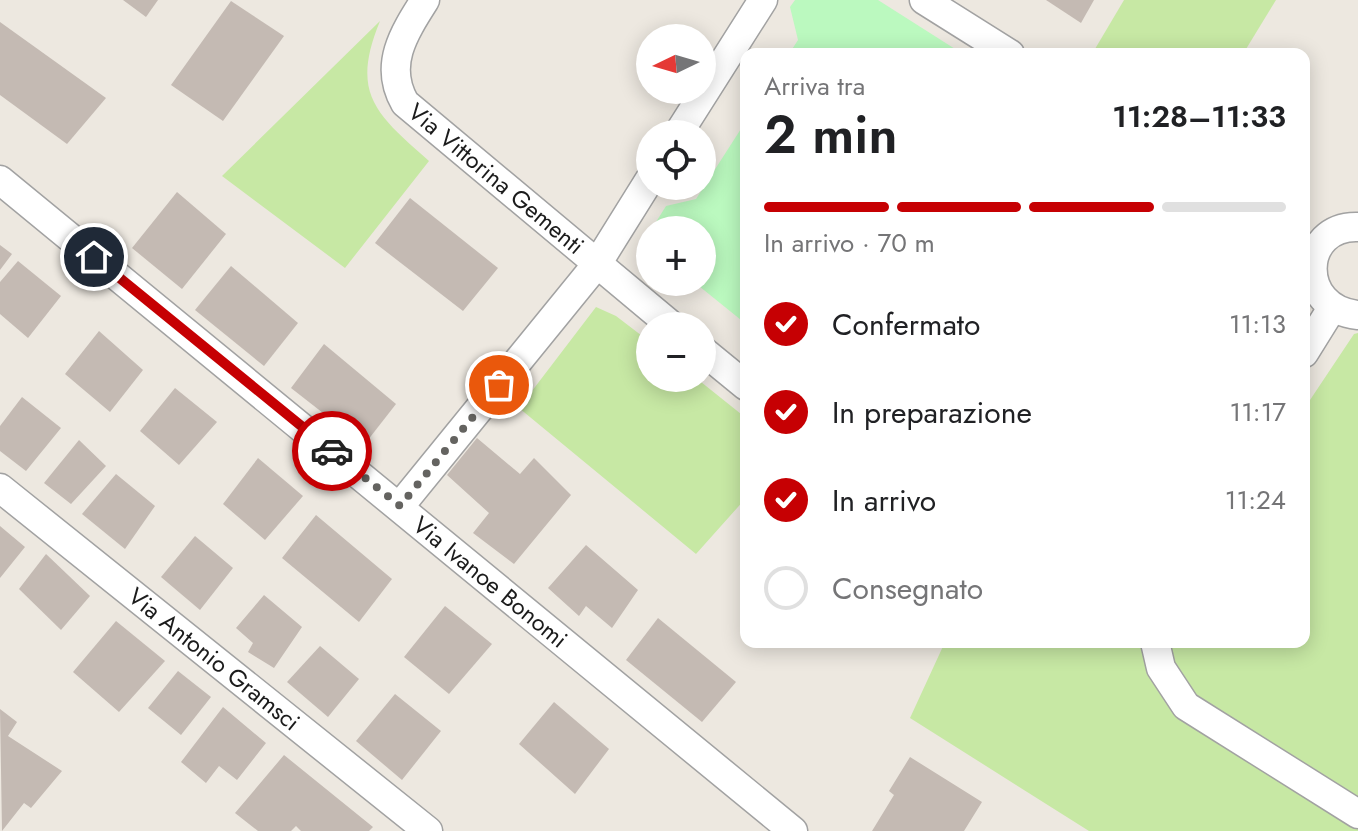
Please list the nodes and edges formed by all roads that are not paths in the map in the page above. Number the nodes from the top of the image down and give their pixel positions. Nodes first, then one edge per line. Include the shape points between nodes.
1 (425, 0) edge
2 (763, 0) edge
3 (924, 0) edge
4 (1000, 48) edge
5 (687, 120) edge
6 (0, 180) edge
7 (637, 200) edge
8 (1358, 227) edge
9 (1311, 242) edge
10 (597, 264) junction
11 (1345, 311) edge
12 (655, 312) edge
13 (1310, 347) edge
14 (716, 361) edge
15 (740, 381) edge
16 (0, 488) edge
17 (400, 506) junction
18 (1156, 648) edge
19 (1358, 814) edge
20 (428, 831) edge
21 (793, 831) edge

1 - 10 street, Via Vittorina Gementi via 396,56 396,88 405,103
2 - 5 street
3 - 4 street
6 - 17 street, Via Ivanoe Bonomi
7 - 10 street
8 - 9 street
9 - 11 street via 1315,288
10 - 12 street, Via Vittorina Gementi
10 - 17 street
11 - 13 street
14 - 15 street
16 - 20 street, Via Antonio Gramsci
17 - 21 street, Via Ivanoe Bonomi
18 - 19 street via 1161,668 1186,706

